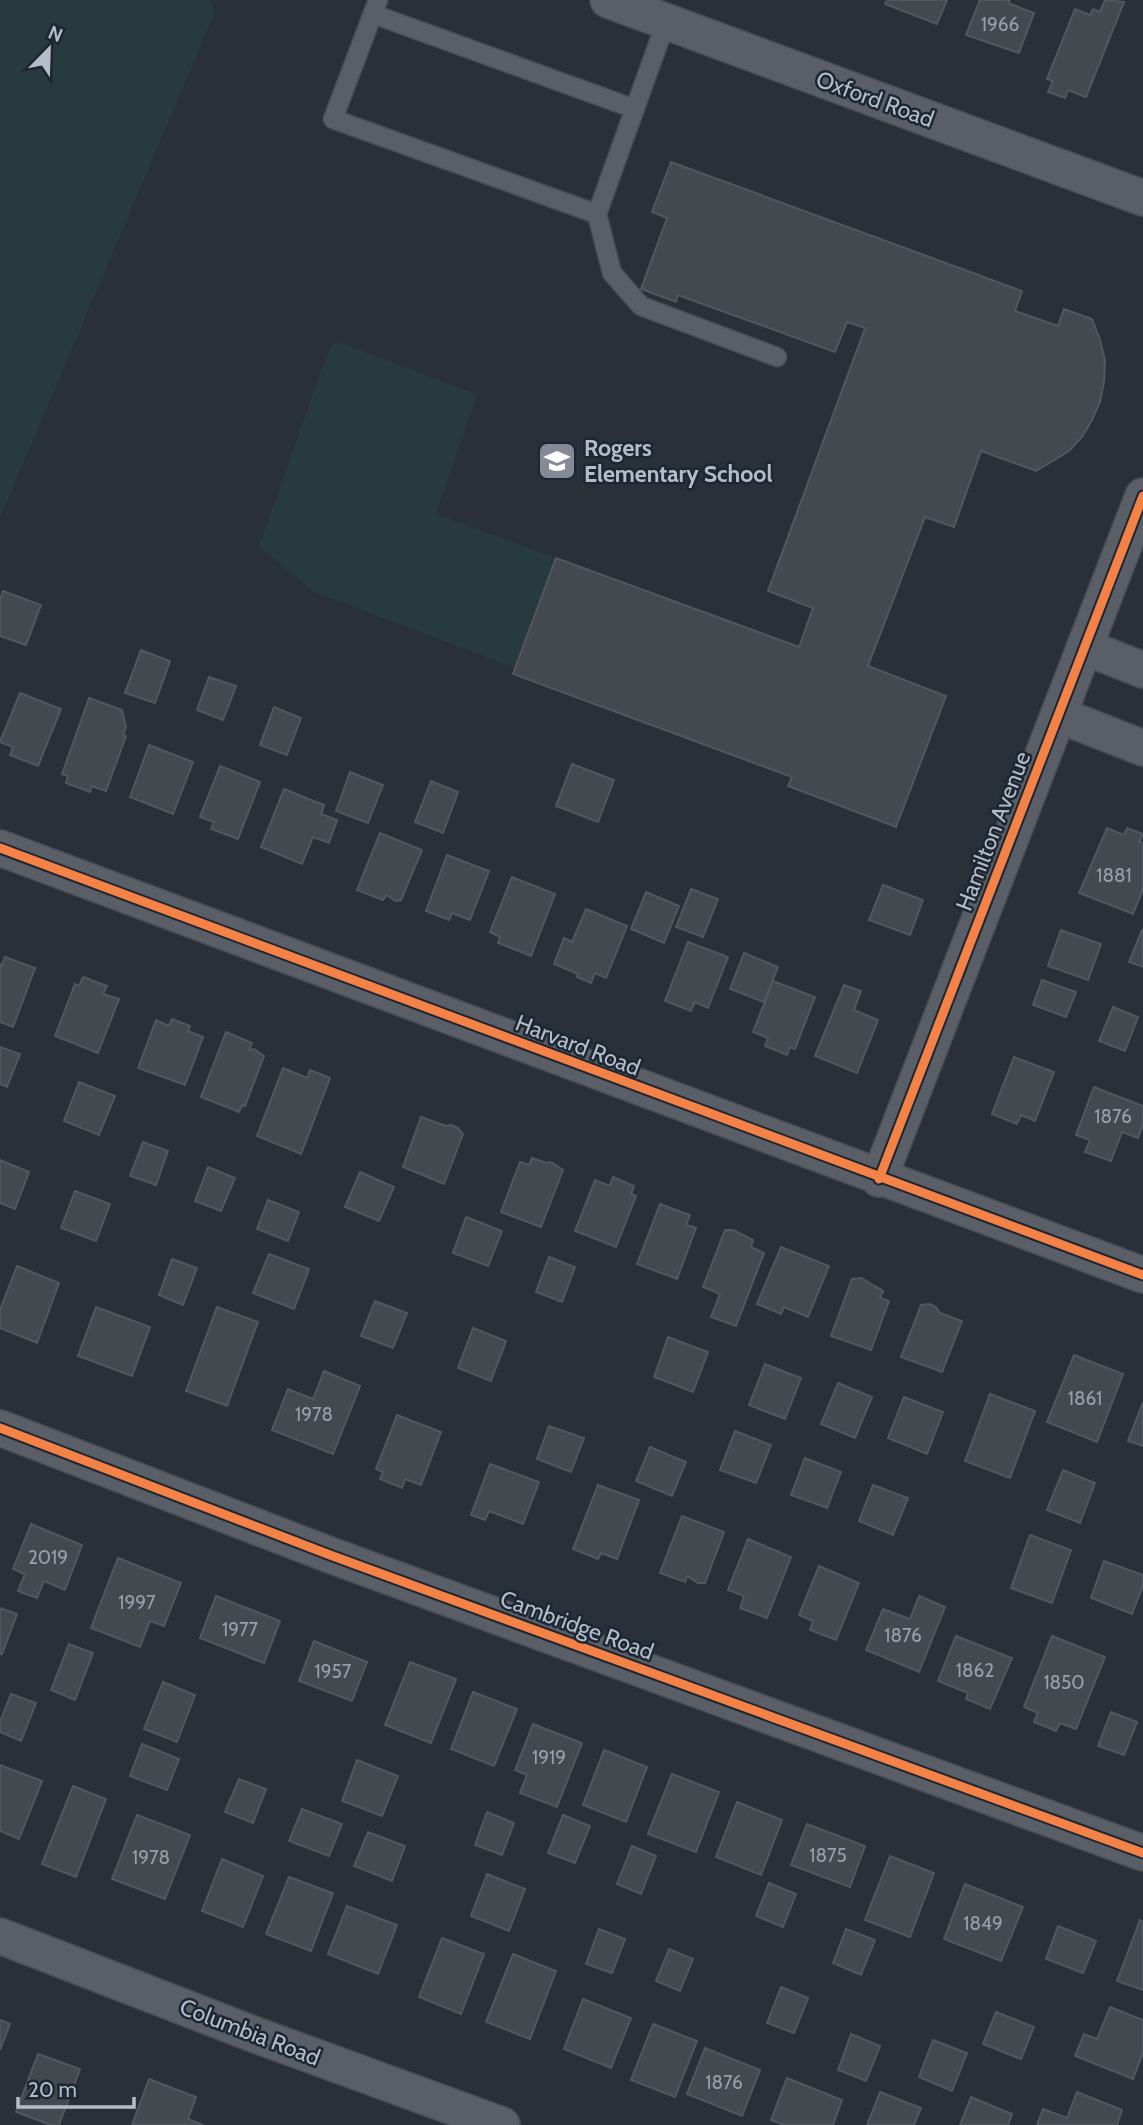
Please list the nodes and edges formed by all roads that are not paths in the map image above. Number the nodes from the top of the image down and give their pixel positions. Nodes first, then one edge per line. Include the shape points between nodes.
1 (608, 0) edge
2 (376, 7) edge
3 (666, 22) junction
4 (635, 109) junction
5 (1143, 198) edge
6 (597, 214) junction
7 (777, 357) dead end
8 (1143, 496) edge
9 (1085, 647) junction
10 (1143, 670) edge
11 (1059, 715) junction
12 (1143, 748) edge
13 (0, 848) edge
14 (879, 1179) junction
15 (1143, 1275) edge
16 (0, 1428) edge
17 (1143, 1853) edge
18 (0, 1936) edge
19 (502, 2125) edge

1 - 3 street, Oxford Road
2 - 4 lane
2 - 6 lane via 333,119
3 - 4 lane
3 - 5 street, Oxford Road
4 - 6 lane
6 - 7 lane via 612,272 640,306
8 - 9 street, Hamilton Avenue
9 - 10 street
9 - 11 street, Hamilton Avenue
11 - 12 street
11 - 14 street, Hamilton Avenue
13 - 14 street, Harvard Road
14 - 15 street, Harvard Road
16 - 17 street, Cambridge Road via 330,1555
18 - 19 street, Columbia Road

